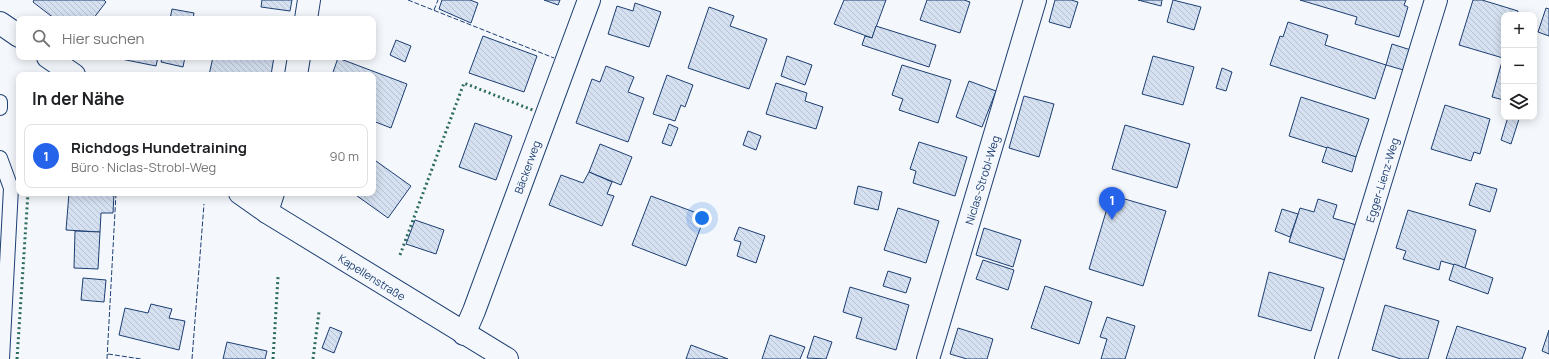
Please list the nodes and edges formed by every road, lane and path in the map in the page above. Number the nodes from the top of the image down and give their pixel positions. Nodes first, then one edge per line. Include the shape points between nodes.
1 (309, 0) edge
2 (589, 0) edge
3 (1035, 0) edge
4 (1436, 0) edge
5 (306, 16) edge
6 (0, 23) edge
7 (16, 34) edge
8 (52, 60) edge
9 (298, 60) edge
10 (70, 72) edge
11 (296, 72) edge
12 (0, 102) edge
13 (0, 108) edge
14 (0, 158) edge
15 (249, 196) edge
16 (270, 203) edge
17 (464, 334) junction
18 (2, 359) edge
19 (507, 359) edge
20 (928, 359) edge
21 (1326, 359) edge

1 - 5 street
2 - 17 street, Bäckerweg
3 - 20 street, Niclas-Strobl-Weg
4 - 21 street, Egger-Lienz-Weg
6 - 7 street
8 - 10 street
9 - 11 street
12 - 13 lane
14 - 18 lane via 11,188
15 - 16 street, Kapellenstraße
16 - 17 street, Kapellenstraße
17 - 19 street, Kapellenstraße

